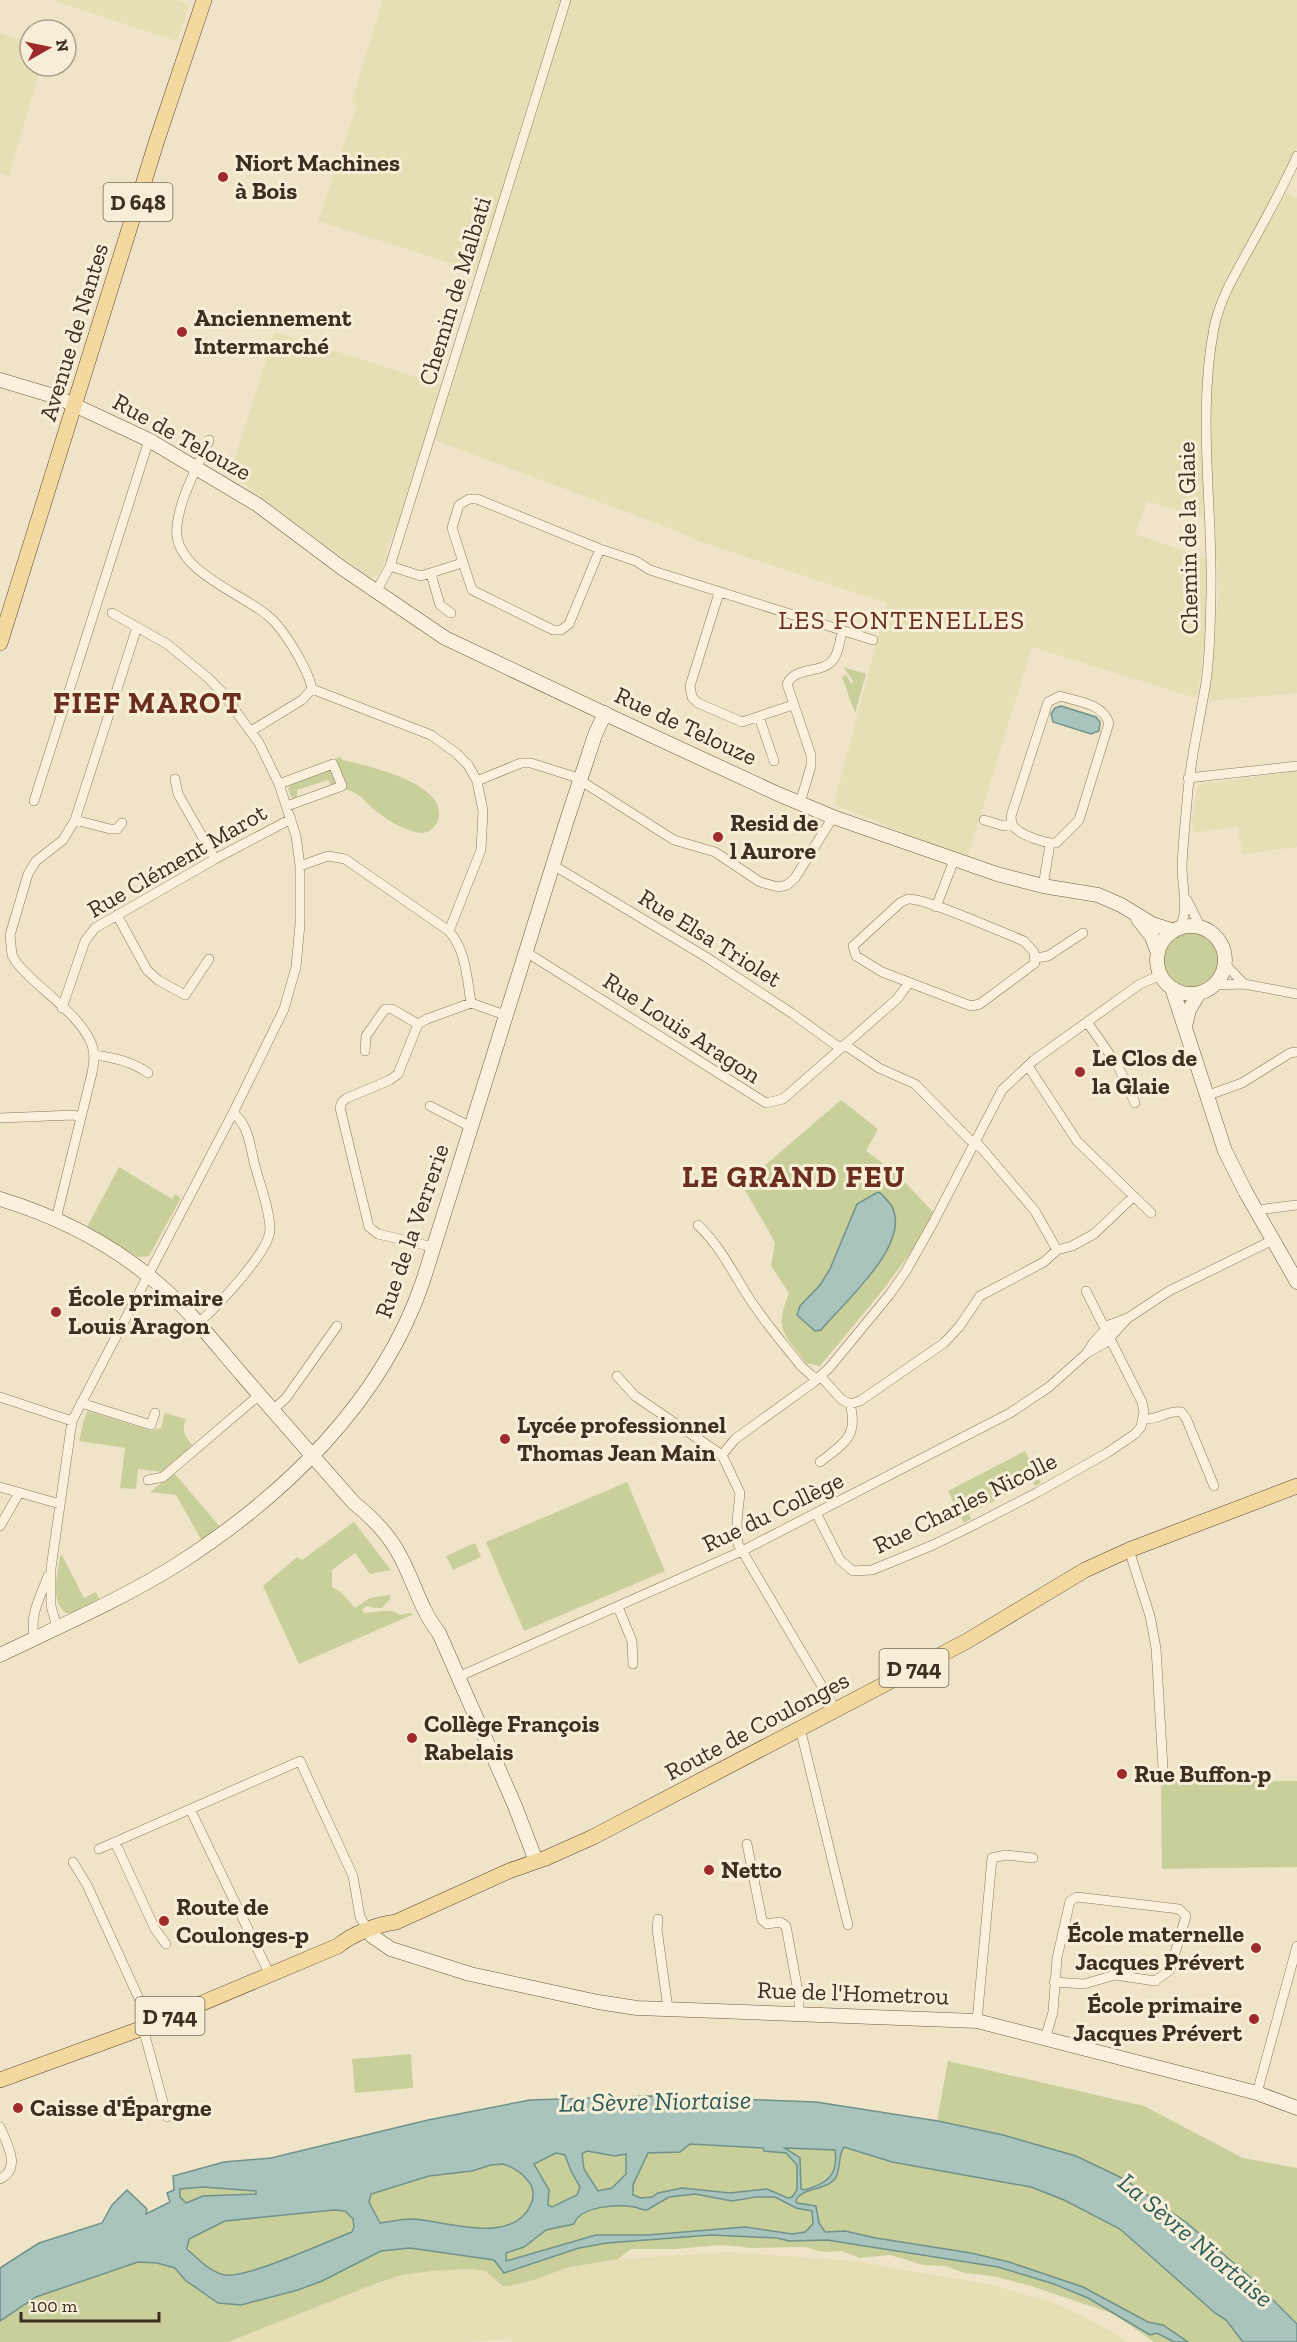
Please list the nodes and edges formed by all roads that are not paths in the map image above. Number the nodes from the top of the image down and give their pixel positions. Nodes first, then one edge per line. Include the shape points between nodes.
1 (204, 0) edge
2 (566, 0) edge
3 (1297, 156) edge
4 (0, 380) edge
5 (75, 405) junction
6 (93, 414) junction
7 (149, 440) junction
8 (209, 440) dead end
9 (197, 468) junction
10 (600, 549) junction
11 (462, 563) junction
12 (390, 566) junction
13 (431, 574) junction
14 (376, 592) junction
15 (719, 593) junction
16 (112, 613) dead end
17 (451, 613) dead end
18 (137, 627) junction
19 (842, 631) junction
20 (873, 640) dead end
21 (0, 643) edge
22 (312, 689) junction
23 (793, 705) junction
24 (605, 713) junction
25 (759, 717) junction
26 (251, 732) junction
27 (774, 761) dead end
28 (1297, 766) edge
29 (1188, 778) junction
30 (176, 779) dead end
31 (580, 780) junction
32 (477, 781) junction
33 (279, 784) junction
34 (34, 801) dead end
35 (800, 803) junction
36 (287, 806) junction
37 (833, 817) junction
38 (291, 819) junction
39 (75, 820) junction
40 (984, 820) dead end
41 (1011, 820) junction
42 (122, 823) dead end
43 (1050, 844) junction
44 (215, 859) junction
45 (954, 860) junction
46 (553, 865) junction
47 (300, 866) junction
48 (1043, 886) junction
49 (1184, 892) junction
50 (936, 907) junction
51 (117, 915) junction
52 (1137, 917) junction
53 (1202, 928) junction
54 (1177, 929) junction
55 (449, 931) junction
56 (1083, 933) dead end
57 (526, 952) junction
58 (1158, 953) junction
59 (1036, 958) junction
60 (209, 959) dead end
61 (1225, 964) junction
62 (1161, 975) junction
63 (909, 983) junction
64 (1244, 984) junction
65 (1215, 985) junction
66 (1172, 988) junction
67 (1199, 993) junction
68 (1297, 994) edge
69 (471, 1003) junction
70 (62, 1008) junction
71 (505, 1015) junction
72 (1087, 1022) junction
73 (418, 1024) junction
74 (1185, 1027) junction
75 (843, 1046) junction
76 (364, 1051) dead end
77 (1297, 1052) edge
78 (94, 1055) junction
79 (1028, 1066) junction
80 (148, 1073) dead end
81 (1206, 1096) junction
82 (1135, 1103) dead end
83 (430, 1106) dead end
84 (233, 1113) junction
85 (81, 1116) junction
86 (0, 1118) edge
87 (471, 1127) junction
88 (974, 1142) junction
89 (1134, 1196) junction
90 (0, 1199) edge
91 (1297, 1206) edge
92 (1151, 1213) dead end
93 (1258, 1213) junction
94 (56, 1219) junction
95 (698, 1225) dead end
96 (1273, 1240) junction
97 (433, 1247) junction
98 (1057, 1250) junction
99 (147, 1275) junction
100 (1297, 1282) edge
101 (1086, 1291) dead end
102 (1128, 1318) junction
103 (198, 1323) junction
104 (337, 1326) dead end
105 (1105, 1328) junction
106 (1110, 1338) junction
107 (1087, 1353) junction
108 (616, 1376) dead end
109 (819, 1378) junction
110 (259, 1395) junction
111 (0, 1397) edge
112 (81, 1403) junction
113 (850, 1404) junction
114 (273, 1410) junction
115 (155, 1413) dead end
116 (1144, 1419) junction
117 (72, 1421) junction
118 (722, 1455) junction
119 (314, 1456) junction
120 (820, 1462) dead end
121 (148, 1480) dead end
122 (1214, 1486) dead end
123 (1297, 1486) edge
124 (0, 1487) edge
125 (19, 1493) junction
126 (60, 1504) junction
127 (816, 1513) junction
128 (0, 1526) edge
129 (1129, 1550) junction
130 (742, 1551) junction
131 (51, 1568) junction
132 (618, 1607) junction
133 (57, 1627) junction
134 (34, 1638) junction
135 (0, 1655) edge
136 (633, 1664) dead end
137 (458, 1677) junction
138 (836, 1710) junction
139 (800, 1728) junction
140 (1163, 1768) dead end
141 (190, 1809) junction
142 (115, 1842) junction
143 (747, 1844) dead end
144 (99, 1849) dead end
145 (1032, 1858) dead end
146 (73, 1862) dead end
147 (536, 1862) junction
148 (658, 1919) dead end
149 (848, 1925) dead end
150 (377, 1929) junction
151 (166, 1944) dead end
152 (1297, 1946) edge
153 (1294, 1969) edge
154 (270, 1975) junction
155 (1054, 1982) junction
156 (668, 2008) junction
157 (799, 2014) junction
158 (977, 2021) junction
159 (147, 2026) junction
160 (1045, 2039) junction
161 (0, 2080) edge
162 (1257, 2093) junction
163 (1297, 2108) edge
164 (167, 2118) dead end
165 (0, 2127) edge
166 (0, 2179) edge

1 - 5 main road, Avenue de Nantes / D 648
2 - 12 street, Chemin de Malbati
3 - 29 street, Chemin de la Glaie via 1227,290 1214,329 1206,423 1211,548 1209,638 1203,699
4 - 5 street, Rue de Telouze
5 - 6 street, Rue de Telouze
5 - 21 main road, Avenue de Nantes / D 648
6 - 7 street, Rue de Telouze
6 - 9 street, Rue de Telouze via 103,413 154,432
7 - 9 street, Rue de Telouze
7 - 34 street
8 - 9 street
9 - 14 street, Rue de Telouze via 242,491
9 - 22 street via 177,525 183,555 276,623 308,675
10 - 11 street via 473,498 459,505 452,528
10 - 11 street via 568,624 561,630 549,629 475,593
10 - 15 street
11 - 13 street
12 - 13 street via 417,575
12 - 14 street, Chemin de Malbati
13 - 17 street via 440,605
14 - 24 street, Rue de Telouze via 445,638
15 - 19 street
15 - 25 street via 690,686 692,697 742,722
16 - 18 street
18 - 26 street via 166,644 207,677
18 - 39 street
19 - 20 street
19 - 23 street via 833,661 789,680 787,690
22 - 26 street
22 - 32 street via 431,735 468,765
23 - 25 street
23 - 35 street via 811,761
24 - 31 street, Rue de la Verrerie
24 - 35 street, Rue de Telouze
25 - 27 street
26 - 33 street
28 - 29 street
29 - 49 street, Chemin de la Glaie via 1182,862
30 - 44 street via 178,794
31 - 32 street via 526,762
31 - 37 street via 674,840 715,852 760,882 778,887 795,878
31 - 46 street, Rue de la Verrerie
32 - 55 street via 483,811 481,850
33 - 36 street
33 - 36 street via 333,764 342,786
35 - 37 street, Rue de Telouze
36 - 38 street
37 - 45 street, Rue de Telouze
38 - 44 street, Rue Clément Marot
38 - 47 street
39 - 42 street via 110,829 117,829
39 - 70 street via 63,840 31,867 10,935 16,962
40 - 41 street via 1004,826
41 - 43 street via 1019,831
41 - 43 street via 1048,702 1060,696 1101,709 1108,723 1079,820 1056,843
43 - 48 street
44 - 51 street, Rue Clément Marot
45 - 48 street, Rue de Telouze
45 - 50 street
46 - 57 street, Rue de la Verrerie
46 - 75 street, Rue Elsa Triolet via 706,957 837,1046
47 - 55 street via 340,856
47 - 84 street via 296,967 284,1009
48 - 52 street, Rue de Telouze via 1098,895
49 - 53 street, Chemin de la Glaie
49 - 54 street, Chemin de la Glaie via 1185,914
50 - 59 street via 1024,942
50 - 63 street via 912,899 904,901 853,946 856,956 876,970
51 - 60 street via 147,970 185,995
51 - 70 street, Rue Clément Marot via 89,934
52 - 54 street, Rue de Telouze
52 - 58 street, Rue de Telouze
53 - 54 street
53 - 61 street via 1218,939
54 - 58 street via 1165,938
55 - 69 street via 463,956
56 - 59 street via 1048,956
57 - 71 street, Rue de la Verrerie
57 - 75 street, Rue Louis Aragon via 766,1103 783,1099
58 - 62 street
59 - 63 street via 1031,968 976,1005 966,1005
61 - 64 street
61 - 65 street
62 - 66 street
62 - 72 street via 1140,984
63 - 75 street, Rue Louis Aragon via 897,999
64 - 65 street
64 - 68 street
65 - 67 street
66 - 67 street
66 - 74 street
67 - 74 street
69 - 71 street
69 - 73 street
70 - 78 street via 83,1030
71 - 87 street, Rue de la Verrerie
72 - 79 street
72 - 82 street via 1118,1066
73 - 76 street via 385,1009 366,1036
73 - 97 street via 398,1074 347,1098 340,1108 369,1227 378,1234
74 - 81 street
75 - 88 street, Rue Elsa Triolet via 915,1084
77 - 81 street via 1242,1083
78 - 80 street
78 - 85 street
79 - 88 street via 997,1097
79 - 89 street via 1077,1141
81 - 93 street via 1225,1151
83 - 87 street
84 - 99 street
84 - 103 street via 247,1135 269,1221 269,1237 263,1251
85 - 86 street
85 - 94 street
87 - 97 street, Rue de la Verrerie
88 - 98 street, Rue Elsa Triolet via 1035,1211
88 - 109 street via 906,1271
89 - 92 street
89 - 98 street via 1094,1234
90 - 94 street
91 - 93 street
93 - 96 street
94 - 99 street
95 - 109 street via 777,1336 812,1376
96 - 100 street
96 - 102 street, Rue du Collège via 1169,1291
97 - 119 street, Rue de la Verrerie via 417,1298 394,1349
98 - 113 street via 1044,1262 980,1296 944,1343
99 - 103 street
99 - 112 street
101 - 105 street
102 - 105 street, Rue du Collège
102 - 106 street, Rue du Collège
103 - 110 street
104 - 114 street via 286,1398
105 - 106 street
105 - 107 street, Rue du Collège
106 - 107 street, Rue du Collège
106 - 116 street via 1142,1402
107 - 127 street, Rue du Collège via 1049,1387 1010,1413
108 - 118 street via 635,1396
109 - 113 street
109 - 118 street via 735,1439
110 - 114 street
110 - 121 street via 163,1477
111 - 117 street
112 - 115 street via 152,1425
112 - 117 street
113 - 120 street via 854,1420 851,1435
114 - 119 street
116 - 122 street via 1181,1412
116 - 127 street, Rue Charles Nicolle via 1135,1434 1038,1492 933,1545 872,1570 853,1570 840,1560
117 - 126 street
118 - 130 street via 740,1493 737,1534
119 - 133 street, Rue de la Verrerie via 260,1504 176,1565
119 - 137 street via 394,1545
123 - 129 main road, Route de Coulonges / D 744
124 - 125 street
125 - 126 street
125 - 128 street
126 - 131 street
127 - 130 street, Rue du Collège
129 - 138 main road, Route de Coulonges / D 744 via 1077,1574 967,1641
129 - 140 street via 1156,1648
130 - 132 street, Rue du Collège
130 - 138 street
131 - 133 street via 51,1606
131 - 134 street via 34,1615
132 - 136 street via 632,1641
132 - 137 street, Rue du Collège
133 - 134 street, Rue de la Verrerie
134 - 135 street, Rue de la Verrerie
137 - 147 street
138 - 139 main road, Route de Coulonges / D 744
139 - 147 main road, Route de Coulonges / D 744 via 593,1837
139 - 149 street
141 - 142 street
141 - 150 street via 300,1761 353,1876 358,1910
141 - 154 street
142 - 144 street
142 - 151 street via 155,1929
143 - 157 street via 762,1920 786,1926
145 - 158 street via 993,1858
146 - 159 street via 87,1885
147 - 150 main road, Route de Coulonges / D 744
148 - 156 street
150 - 154 main road, Route de Coulonges / D 744
150 - 156 street, Rue de l'Hometrou via 385,1946 503,1983 626,2007
152 - 153 street
153 - 162 street
154 - 159 main road, Route de Coulonges / D 744
155 - 155 street via 1070,1900 1077,1897 1179,1909 1185,1916 1170,1970 1155,1982 1115,1975 1084,1984
155 - 160 street via 1053,2012
156 - 157 street, Rue de l'Hometrou
157 - 158 street, Rue de l'Hometrou
158 - 160 street, Rue de l'Hometrou
159 - 161 main road, Route de Coulonges / D 744
159 - 164 street
160 - 162 street, Rue de l'Hometrou
162 - 163 street, Rue de l'Hometrou
165 - 166 street via 12,2162 10,2172

